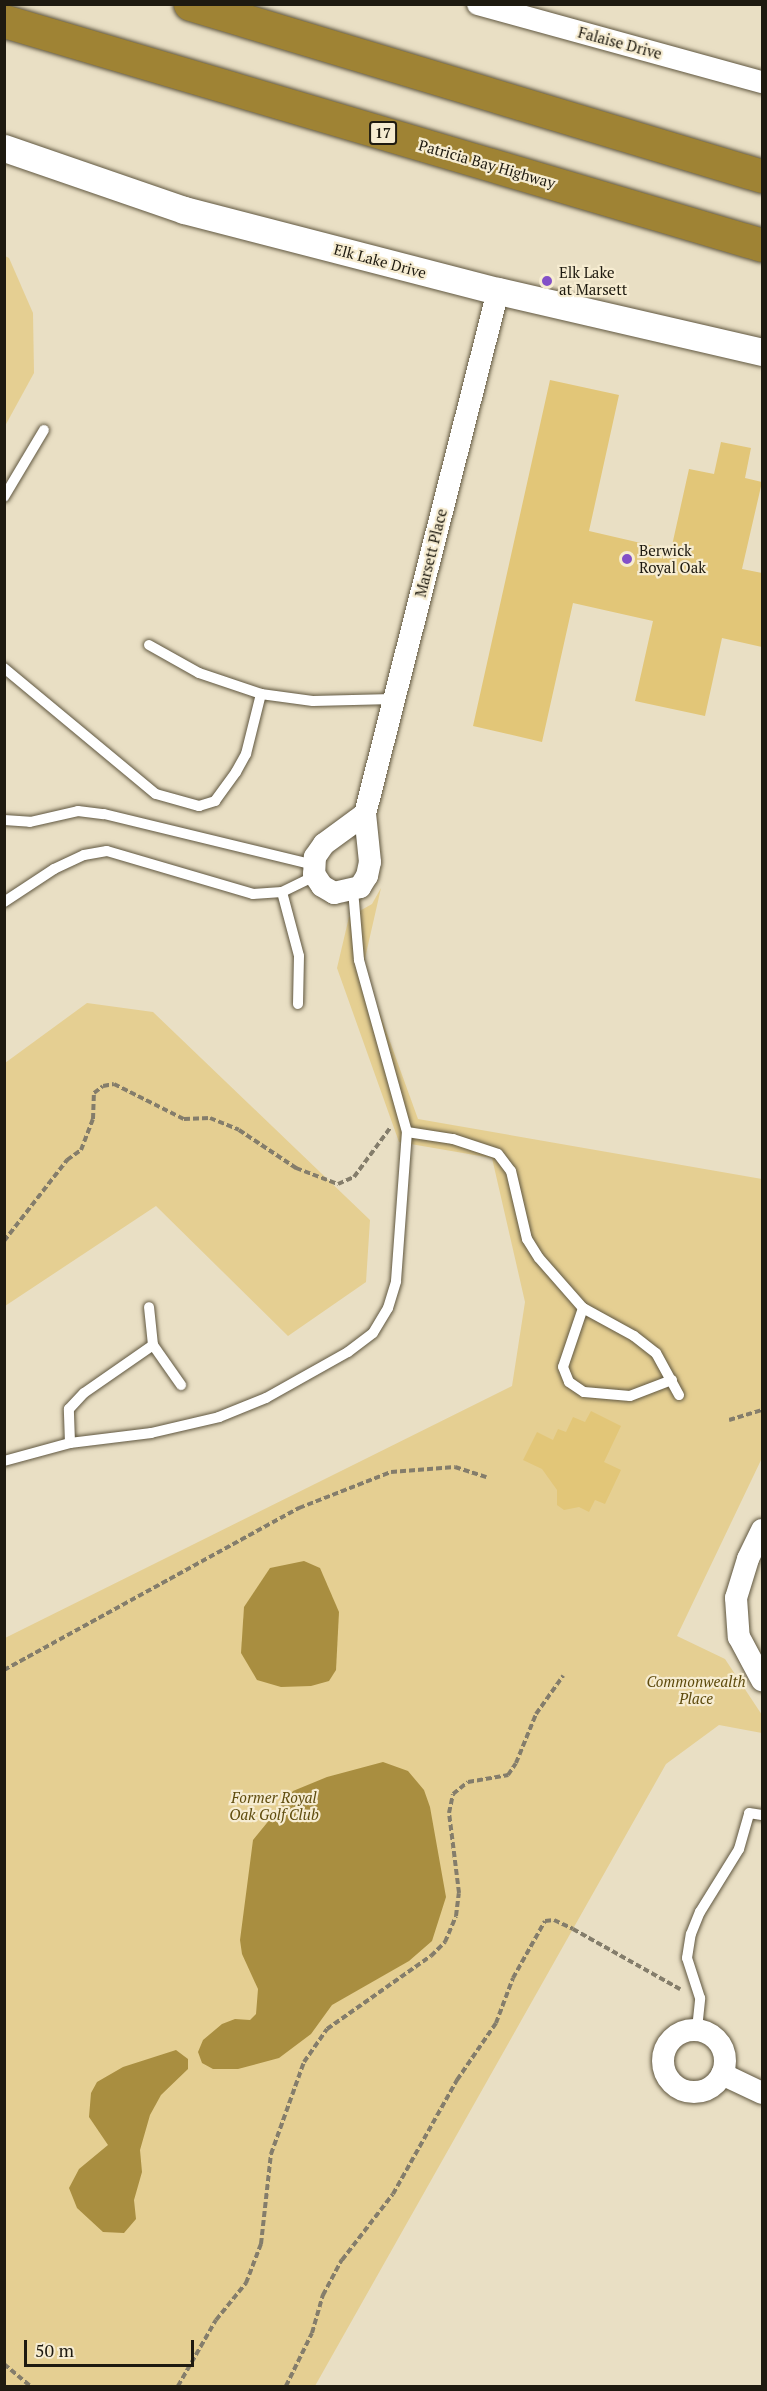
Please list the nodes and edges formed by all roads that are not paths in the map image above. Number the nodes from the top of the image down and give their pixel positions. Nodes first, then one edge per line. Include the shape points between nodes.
1 (190, 4) edge
2 (478, 4) edge
3 (4, 21) edge
4 (762, 82) edge
5 (4, 148) edge
6 (762, 176) edge
7 (762, 245) edge
8 (498, 291) junction
9 (762, 352) edge
10 (44, 430) dead end
11 (4, 497) edge
12 (149, 645) dead end
13 (4, 668) edge
14 (261, 694) junction
15 (393, 699) junction
16 (365, 814) junction
17 (4, 820) edge
18 (315, 870) junction
19 (353, 890) junction
20 (282, 892) junction
21 (4, 902) edge
22 (298, 1004) dead end
23 (407, 1132) junction
24 (149, 1307) dead end
25 (583, 1308) junction
26 (153, 1345) junction
27 (672, 1380) junction
28 (181, 1385) dead end
29 (679, 1395) dead end
30 (70, 1443) junction
31 (4, 1461) edge
32 (762, 1530) edge
33 (762, 1680) edge
34 (762, 1815) edge
35 (697, 2029) junction
36 (723, 2074) junction
37 (762, 2093) edge

1 - 6 highway
2 - 4 street, Falaise Drive
3 - 7 highway, Patricia Bay Highway / 17
5 - 8 street, Elk Lake Drive via 184,210
8 - 9 street, Elk Lake Drive
8 - 15 street, Marsett Place
10 - 11 lane
12 - 14 lane via 199,673
13 - 14 lane via 156,794 199,806 215,801 236,772 246,753
14 - 15 lane via 313,701
15 - 16 street, Marsett Place
16 - 18 street via 324,844
16 - 19 street, Marsett Place via 370,862 367,876
17 - 18 lane via 30,822 78,811 104,814
18 - 19 street via 322,886 334,893
18 - 20 lane
19 - 23 lane via 359,960
20 - 21 lane via 253,894 107,851 84,855 54,869
20 - 22 lane via 299,956
23 - 25 lane via 453,1140 498,1154 511,1171 527,1239
23 - 30 lane via 396,1281 388,1308 373,1333 348,1352 266,1398 219,1417 151,1433
24 - 26 lane
25 - 27 lane via 656,1353
25 - 27 lane via 563,1367 569,1382 584,1392 630,1396
26 - 28 lane
26 - 30 lane via 84,1393 69,1409
27 - 29 lane
30 - 31 lane
32 - 33 street via 736,1598 739,1638
34 - 35 lane via 749,1813 739,1849 690,1934 687,1958 700,1998
35 - 36 street via 711,2034 721,2045 726,2060
35 - 36 street via 676,2036 662,2054 663,2069 670,2083 683,2091 699,2092 713,2086
36 - 37 street

